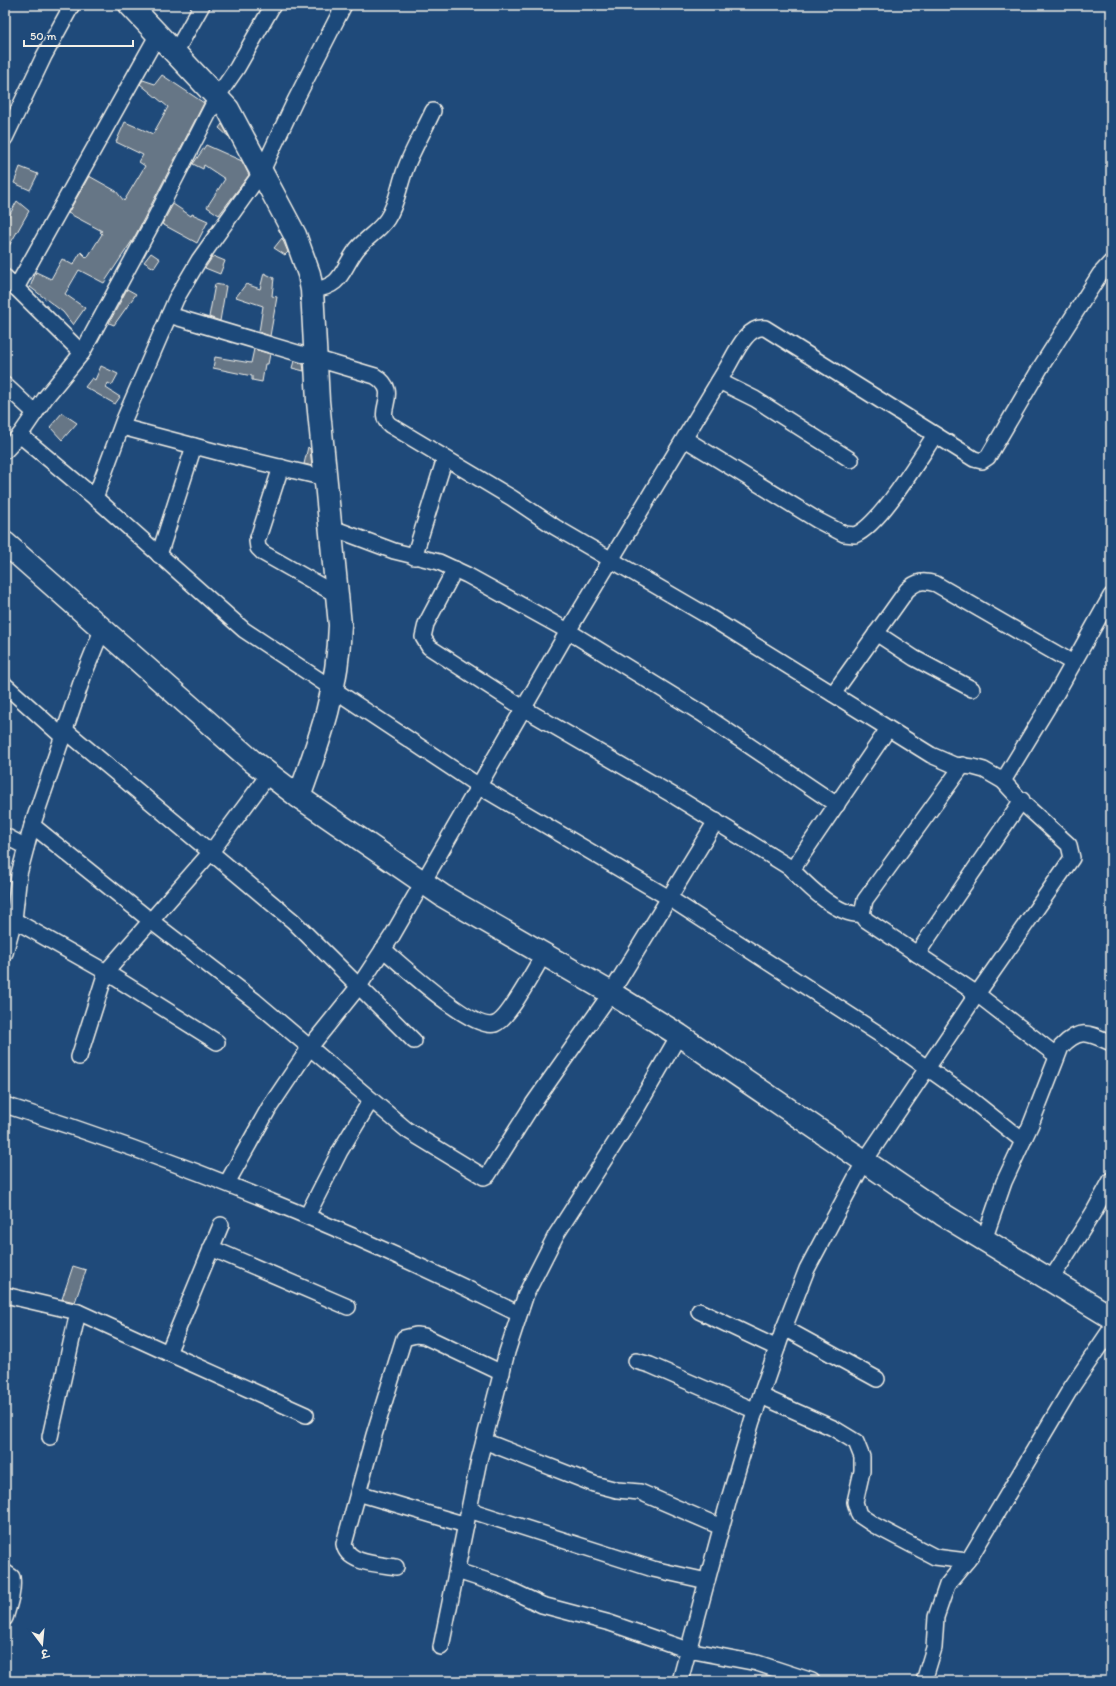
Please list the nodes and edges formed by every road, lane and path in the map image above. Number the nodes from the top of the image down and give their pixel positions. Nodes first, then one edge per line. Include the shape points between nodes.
1 (72, 5) edge
2 (202, 5) edge
3 (273, 5) edge
4 (344, 5) edge
5 (134, 7) edge
6 (158, 36) junction
7 (175, 53) junction
8 (217, 98) junction
9 (433, 111) dead end
10 (5, 138) edge
11 (261, 173) junction
12 (1111, 262) edge
13 (10, 282) edge
14 (312, 290) junction
15 (169, 315) junction
16 (82, 353) junction
17 (317, 358) junction
18 (719, 381) junction
19 (5, 385) edge
20 (35, 413) junction
21 (122, 427) junction
22 (20, 435) junction
23 (935, 435) junction
24 (685, 439) junction
25 (194, 446) junction
26 (5, 451) edge
27 (445, 458) junction
28 (851, 460) dead end
29 (281, 467) junction
30 (325, 478) junction
31 (95, 498) junction
32 (330, 527) junction
33 (5, 543) edge
34 (159, 555) junction
35 (414, 557) junction
36 (612, 560) junction
37 (455, 570) junction
38 (337, 595) junction
39 (1111, 596) edge
40 (102, 630) junction
41 (568, 632) junction
42 (876, 633) junction
43 (1073, 663) junction
44 (5, 685) edge
45 (972, 689) dead end
46 (333, 690) junction
47 (833, 694) junction
48 (524, 708) junction
49 (888, 729) junction
50 (65, 734) junction
51 (963, 765) junction
52 (270, 774) junction
53 (1003, 781) junction
54 (479, 786) junction
55 (299, 797) junction
56 (1022, 800) junction
57 (837, 805) junction
58 (716, 822) junction
59 (32, 825) junction
60 (5, 836) edge
61 (26, 847) junction
62 (211, 852) junction
63 (792, 870) junction
64 (424, 883) junction
65 (669, 898) junction
66 (862, 914) junction
67 (14, 920) junction
68 (151, 921) junction
69 (383, 949) junction
70 (5, 953) edge
71 (544, 954) junction
72 (917, 954) junction
73 (106, 972) junction
74 (359, 986) junction
75 (611, 993) junction
76 (977, 994) junction
77 (679, 1035) junction
78 (414, 1041) dead end
79 (217, 1042) dead end
80 (1111, 1043) edge
81 (310, 1046) junction
82 (1057, 1056) junction
83 (79, 1057) dead end
84 (928, 1068) junction
85 (371, 1100) junction
86 (5, 1105) edge
87 (1023, 1141) junction
88 (864, 1162) junction
89 (1111, 1180) edge
90 (227, 1183) junction
91 (1107, 1198) edge
92 (307, 1216) junction
93 (221, 1224) dead end
94 (984, 1240) junction
95 (212, 1248) junction
96 (1050, 1280) junction
97 (5, 1295) edge
98 (348, 1307) dead end
99 (699, 1311) dead end
100 (78, 1312) junction
101 (519, 1314) junction
102 (1111, 1316) edge
103 (784, 1328) junction
104 (1111, 1329) edge
105 (777, 1348) junction
106 (168, 1353) junction
107 (636, 1361) dead end
108 (502, 1373) junction
109 (877, 1380) dead end
110 (761, 1396) junction
111 (756, 1411) junction
112 (306, 1415) dead end
113 (50, 1437) dead end
114 (484, 1442) junction
115 (358, 1493) junction
116 (469, 1510) junction
117 (466, 1525) junction
118 (721, 1527) junction
119 (967, 1561) junction
120 (396, 1567) dead end
121 (457, 1571) junction
122 (5, 1572) edge
123 (707, 1580) junction
124 (5, 1618) edge
125 (441, 1647) dead end
126 (688, 1650) junction
127 (680, 1681) edge
128 (812, 1681) edge
129 (924, 1681) edge

1 - 10 street via 44,56
2 - 7 street
3 - 8 street
4 - 11 street
5 - 6 street
6 - 7 street
6 - 13 street
7 - 8 street
8 - 11 street via 228,109
8 - 16 street
9 - 14 street via 406,168 392,212 375,234 358,248 339,279 328,287
11 - 14 street via 295,235
11 - 15 street via 199,260
12 - 23 street via 1100,274 1042,365 988,457 982,461 974,459
13 - 16 street
14 - 17 street
15 - 17 street
15 - 21 street
16 - 20 street
17 - 27 street via 376,376 383,381 389,393 385,421
17 - 30 street
18 - 23 street via 746,338 756,329 765,328
18 - 24 street
18 - 28 street via 755,399
19 - 20 street
20 - 22 street
21 - 25 street
21 - 31 street
22 - 26 street
22 - 31 street
23 - 24 street via 894,496 866,528 855,536 844,534 817,520
24 - 36 street
25 - 29 street
25 - 34 street
27 - 35 street
27 - 36 street
29 - 30 street
29 - 38 street via 258,548
30 - 32 street
31 - 34 street
32 - 35 street
32 - 38 street
33 - 40 street
34 - 46 street via 244,630
35 - 37 street via 439,562
36 - 41 street
36 - 47 street
37 - 41 street
37 - 48 street via 426,624 425,641 429,647
38 - 46 street via 340,625
39 - 43 street
40 - 50 street via 83,677
40 - 52 street
41 - 48 street
41 - 57 street via 701,714
42 - 43 street via 907,590 914,583 926,581 936,584
42 - 45 street via 914,658
42 - 47 street
43 - 53 street
44 - 50 street
46 - 54 street
46 - 55 street via 329,713
47 - 49 street
48 - 54 street
48 - 58 street
49 - 51 street via 944,762
49 - 57 street
50 - 59 street
50 - 62 street
51 - 53 street via 984,770
51 - 66 street via 865,900
52 - 55 street
52 - 62 street
53 - 56 street
54 - 64 street
54 - 65 street
55 - 64 street
56 - 72 street
56 - 76 street via 1069,845 1072,858
57 - 63 street
58 - 63 street
58 - 65 street
59 - 61 street
59 - 68 street
60 - 61 street
61 - 67 street via 19,874
62 - 68 street
62 - 74 street via 294,921
63 - 66 street via 839,910 855,915
64 - 69 street
64 - 71 street
65 - 75 street
65 - 84 street
66 - 72 street via 866,920
67 - 70 street
67 - 73 street
68 - 73 street
68 - 81 street
69 - 71 street via 466,1017 488,1025 500,1022
69 - 74 street
71 - 75 street
72 - 76 street
73 - 79 street
73 - 83 street
74 - 78 street
74 - 81 street
75 - 77 street
75 - 85 street via 486,1176 480,1176 407,1130
76 - 82 street
76 - 84 street
77 - 88 street
77 - 101 street via 633,1115 556,1235 526,1294
80 - 82 street via 1082,1033 1069,1039
81 - 85 street
81 - 90 street via 269,1108
82 - 87 street
84 - 87 street
84 - 88 street
85 - 92 street via 340,1152
86 - 90 street via 96,1134
87 - 94 street via 1004,1182
88 - 94 street
88 - 103 street via 807,1269
89 - 91 street
90 - 92 street
91 - 96 street
92 - 101 street via 436,1272
93 - 95 street
94 - 96 street
95 - 98 street
95 - 106 street
96 - 102 street
97 - 100 street
99 - 105 street
100 - 106 street
100 - 113 street
101 - 108 street
103 - 105 street
103 - 109 street
104 - 119 street via 1071,1388
105 - 110 street
106 - 112 street
107 - 111 street
108 - 114 street
108 - 115 street via 424,1336 416,1334 404,1338
110 - 111 street
110 - 119 street via 834,1428 856,1442 862,1457 862,1471 855,1502 859,1515 935,1557
111 - 118 street
114 - 116 street
114 - 118 street via 594,1484 640,1492
115 - 117 street
115 - 120 street via 344,1544 345,1550 350,1556 361,1560
116 - 117 street
116 - 123 street via 631,1562
117 - 121 street
118 - 123 street
119 - 129 street via 947,1585 943,1595 936,1617 932,1656
121 - 125 street
121 - 126 street via 500,1585 542,1605 610,1623
122 - 124 street via 12,1577 13,1588
123 - 126 street
126 - 127 street
126 - 128 street via 757,1663

